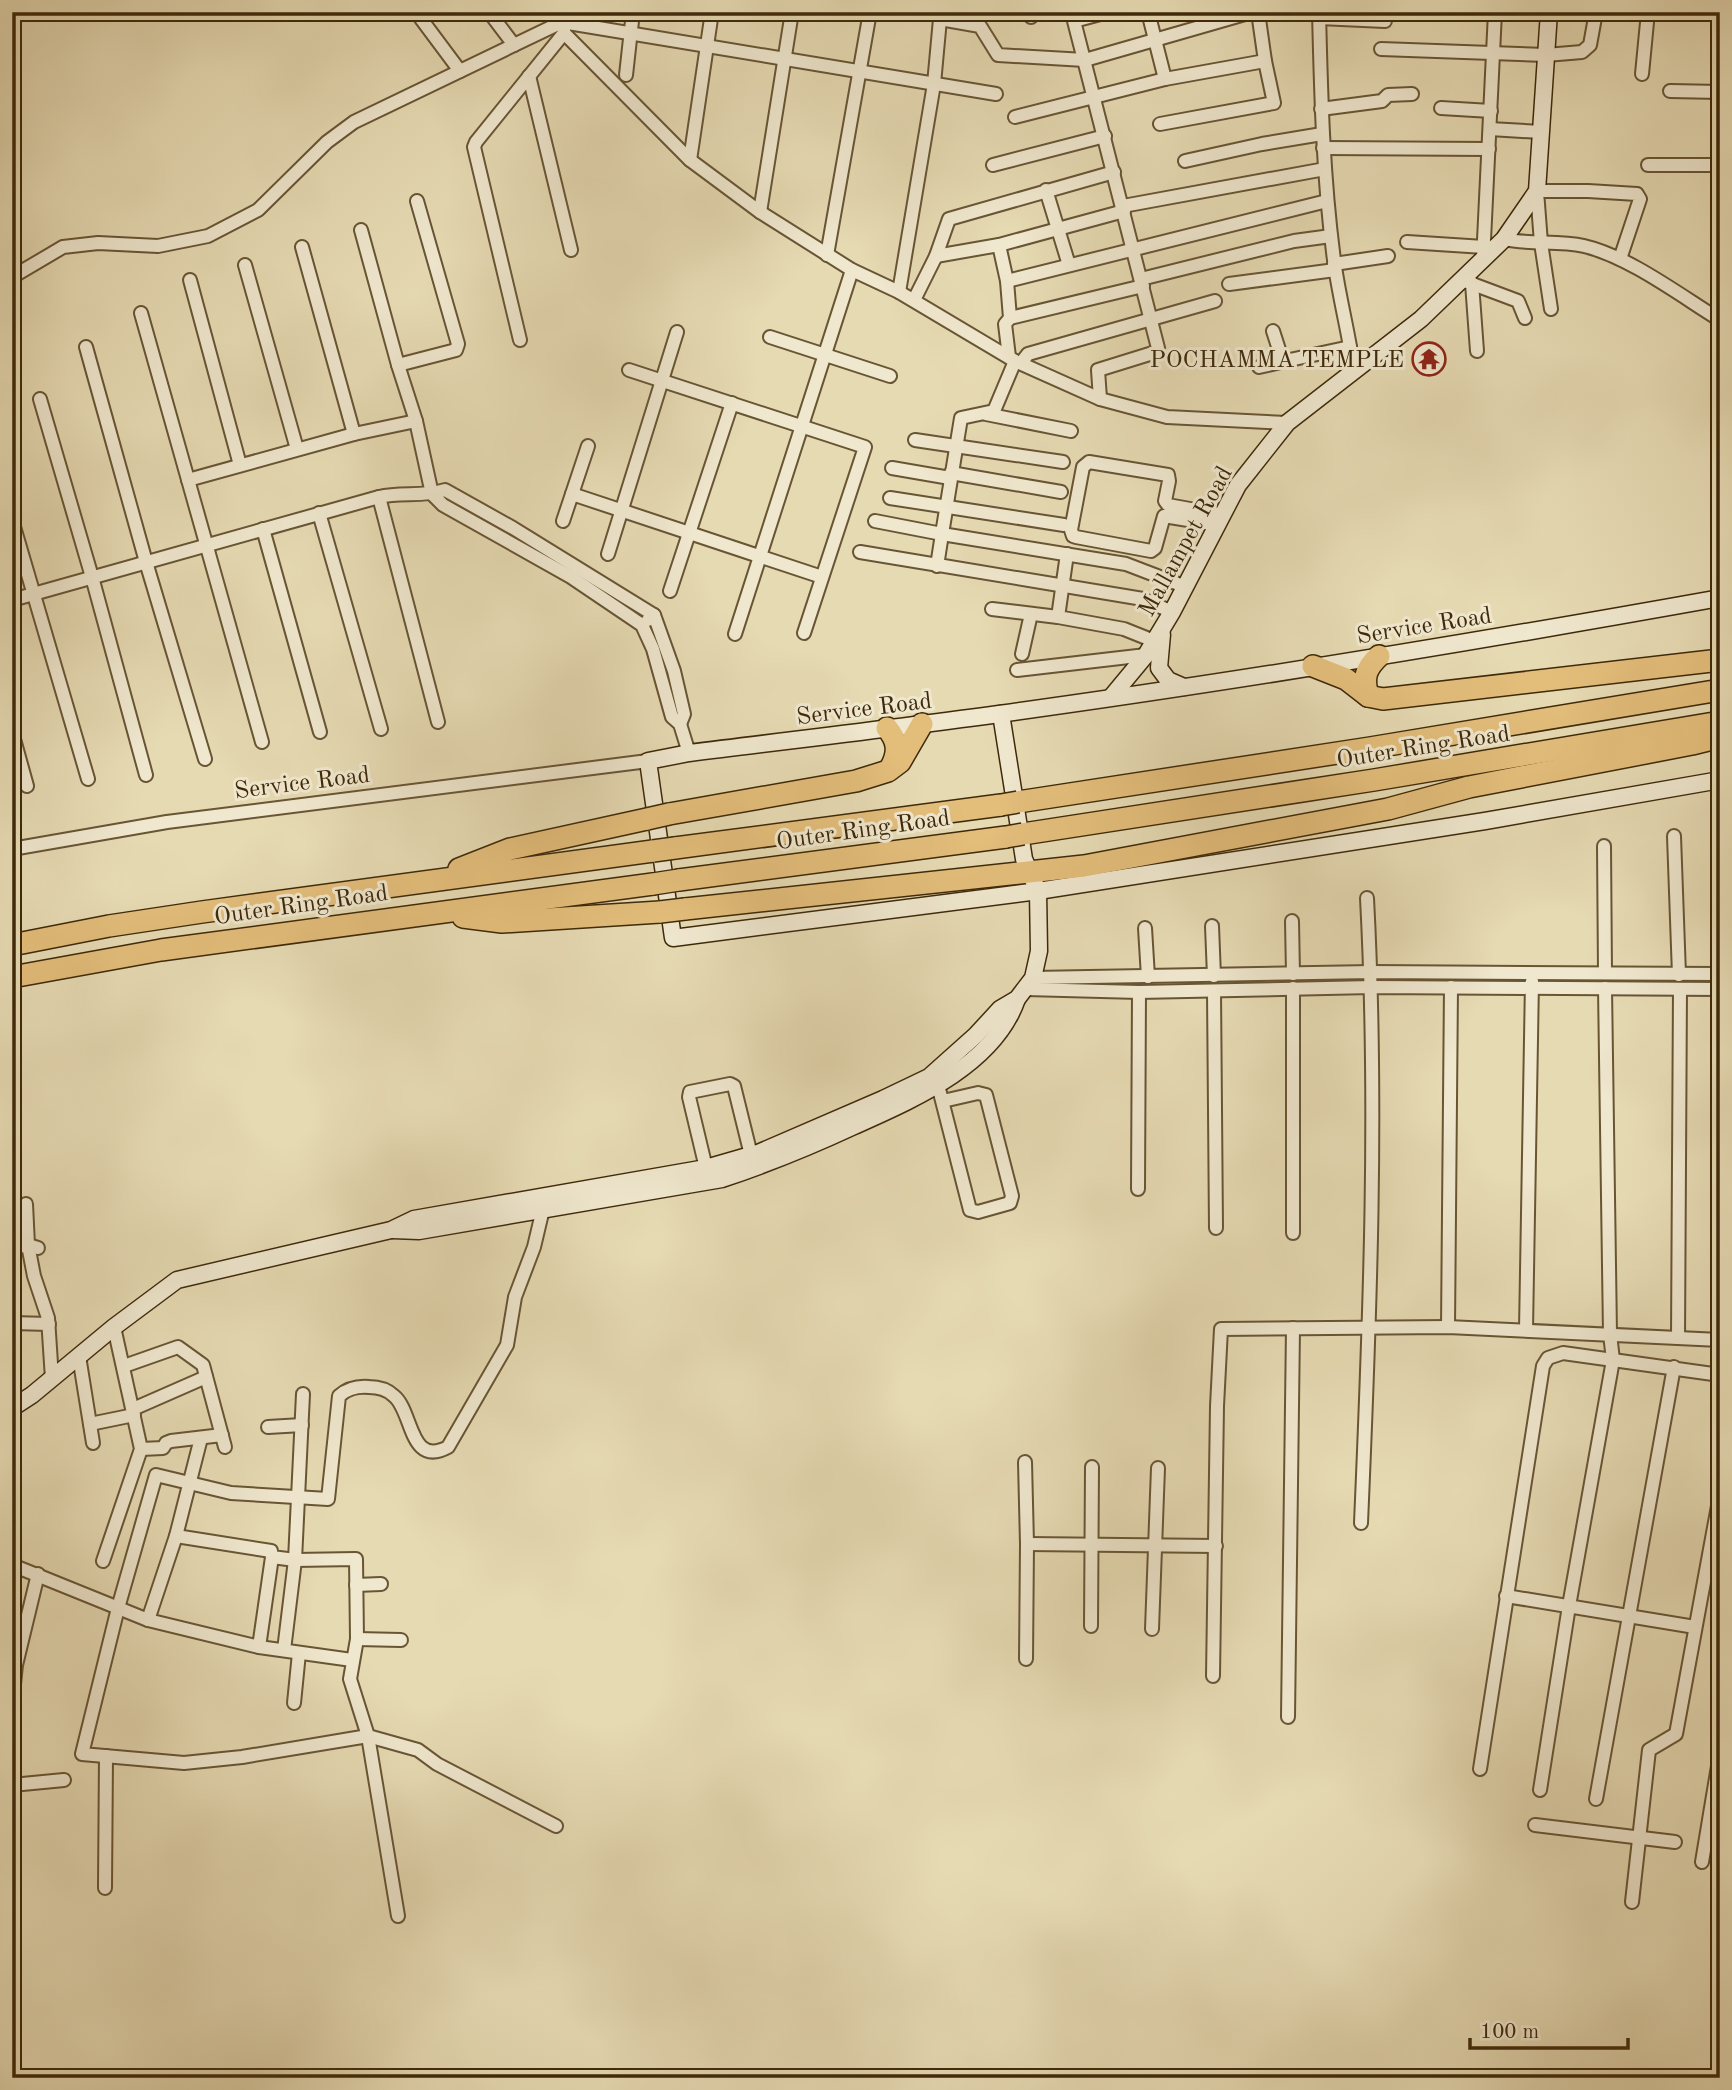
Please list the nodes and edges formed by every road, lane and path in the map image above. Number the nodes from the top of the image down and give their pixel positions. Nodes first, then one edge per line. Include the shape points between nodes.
1 (416, 12) edge
2 (489, 12) edge
3 (634, 12) edge
4 (712, 12) edge
5 (792, 12) edge
6 (870, 12) edge
7 (1108, 12) edge
8 (1148, 12) edge
9 (1252, 12) edge
10 (1258, 12) edge
11 (1496, 12) edge
12 (1549, 12) edge
13 (1596, 12) edge
14 (1648, 12) edge
15 (1319, 15) edge
16 (1385, 21) dead end
17 (563, 23) edge
18 (630, 33) junction
19 (1155, 40) junction
20 (514, 46) junction
21 (708, 47) junction
22 (1381, 49) dead end
23 (1494, 51) junction
24 (1546, 55) junction
25 (784, 59) junction
26 (1085, 60) junction
27 (1265, 61) junction
28 (460, 71) junction
29 (859, 72) junction
30 (1642, 74) dead end
31 (626, 75) dead end
32 (529, 76) junction
33 (1165, 79) junction
34 (934, 84) junction
35 (1670, 91) dead end
36 (1720, 92) edge
37 (996, 94) dead end
38 (1412, 94) dead end
39 (1095, 97) junction
40 (1441, 108) dead end
41 (1321, 109) junction
42 (1491, 111) junction
43 (1015, 117) dead end
44 (1160, 124) dead end
45 (1490, 129) junction
46 (1541, 132) junction
47 (1322, 134) junction
48 (1105, 136) junction
49 (1323, 148) junction
50 (1489, 149) junction
51 (690, 160) junction
52 (1185, 161) dead end
53 (1648, 164) dead end
54 (993, 165) dead end
55 (1720, 166) edge
56 (1325, 169) junction
57 (1114, 172) junction
58 (1046, 190) junction
59 (1537, 191) junction
60 (417, 201) dead end
61 (1327, 201) junction
62 (1123, 209) junction
63 (760, 212) junction
64 (1058, 228) junction
65 (361, 230) dead end
66 (1331, 236) junction
67 (1504, 239) junction
68 (1407, 242) dead end
69 (1541, 243) junction
70 (999, 245) junction
71 (302, 247) dead end
72 (1134, 249) junction
73 (571, 250) dead end
74 (1483, 254) junction
75 (827, 255) junction
76 (936, 256) junction
77 (1388, 256) dead end
78 (1620, 259) junction
79 (246, 265) dead end
80 (1069, 265) junction
81 (1335, 267) junction
82 (852, 270) junction
83 (12, 277) edge
84 (190, 280) dead end
85 (1007, 281) junction
86 (1142, 282) junction
87 (1467, 282) junction
88 (1229, 284) dead end
89 (900, 292) junction
90 (914, 300) junction
91 (1215, 301) dead end
92 (1551, 309) dead end
93 (141, 313) dead end
94 (1010, 318) junction
95 (1525, 318) dead end
96 (1152, 319) junction
97 (1720, 320) edge
98 (1273, 331) dead end
99 (677, 332) dead end
100 (771, 337) dead end
101 (520, 340) dead end
102 (86, 347) dead end
103 (1350, 347) junction
104 (1477, 351) dead end
105 (825, 355) junction
106 (1015, 360) junction
107 (1285, 360) junction
108 (398, 365) junction
109 (1259, 367) dead end
110 (629, 370) dead end
111 (1354, 371) junction
112 (890, 376) dead end
113 (662, 381) junction
114 (40, 399) dead end
115 (1100, 399) junction
116 (732, 403) junction
117 (983, 413) junction
118 (416, 421) junction
119 (1287, 423) junction
120 (802, 426) junction
121 (1071, 431) dead end
122 (354, 434) junction
123 (915, 440) dead end
124 (588, 446) dead end
125 (955, 446) junction
126 (296, 449) junction
127 (1063, 462) dead end
128 (240, 465) junction
129 (892, 468) dead end
130 (951, 476) junction
131 (188, 480) junction
132 (1061, 492) dead end
133 (432, 494) junction
134 (572, 494) junction
135 (379, 497) junction
136 (890, 498) dead end
137 (945, 507) junction
138 (621, 510) junction
139 (319, 513) junction
140 (12, 520) edge
141 (1220, 520) junction
142 (564, 521) dead end
143 (875, 521) dead end
144 (1064, 525) dead end
145 (513, 528) junction
146 (263, 529) junction
147 (690, 533) junction
148 (942, 534) junction
149 (506, 541) junction
150 (206, 545) junction
151 (860, 552) dead end
152 (608, 554) dead end
153 (1067, 554) junction
154 (760, 556) junction
155 (146, 562) junction
156 (937, 566) junction
157 (822, 577) junction
158 (92, 578) junction
159 (1061, 586) junction
160 (1186, 587) junction
161 (670, 591) dead end
162 (34, 594) junction
163 (1720, 598) edge
164 (12, 600) edge
165 (992, 609) dead end
166 (1031, 614) junction
167 (654, 615) junction
168 (1058, 617) junction
169 (1168, 619) junction
170 (642, 625) junction
171 (804, 633) dead end
172 (736, 634) dead end
173 (1150, 648) junction
174 (1022, 654) dead end
175 (1379, 656) junction
176 (1720, 660) edge
177 (1313, 666) junction
178 (1017, 670) dead end
179 (1184, 687) junction
180 (1720, 690) edge
181 (1112, 696) junction
182 (1368, 696) junction
183 (1002, 714) junction
184 (438, 722) dead end
185 (1720, 722) edge
186 (680, 724) junction
187 (922, 724) junction
188 (887, 728) junction
189 (381, 729) dead end
190 (12, 732) edge
191 (320, 732) dead end
192 (1720, 737) edge
193 (262, 742) dead end
194 (689, 753) junction
195 (205, 759) dead end
196 (648, 761) junction
197 (888, 771) junction
198 (146, 775) dead end
199 (88, 779) dead end
200 (1720, 780) edge
201 (27, 786) dead end
202 (1674, 836) dead end
203 (1604, 846) dead end
204 (12, 849) edge
205 (425, 882) junction
206 (1034, 882) junction
207 (1367, 898) dead end
208 (431, 913) junction
209 (1292, 921) dead end
210 (1212, 926) dead end
211 (1145, 928) dead end
212 (12, 944) edge
213 (1532, 971) junction
214 (1371, 972) junction
215 (1605, 973) junction
216 (1293, 974) junction
217 (1720, 974) edge
218 (1679, 975) junction
219 (1214, 976) junction
220 (12, 977) edge
221 (1148, 977) junction
222 (1532, 986) junction
223 (1372, 987) junction
224 (1451, 987) junction
225 (1293, 988) junction
226 (1605, 988) junction
227 (1025, 989) junction
228 (1680, 989) junction
229 (1720, 989) edge
230 (1214, 990) junction
231 (1139, 992) junction
232 (942, 1089) junction
233 (959, 1097) junction
234 (751, 1155) junction
235 (706, 1168) junction
236 (1138, 1189) dead end
237 (26, 1204) dead end
238 (543, 1209) junction
239 (1216, 1228) dead end
240 (391, 1230) junction
241 (1293, 1233) dead end
242 (33, 1247) junction
243 (12, 1248) edge
244 (12, 1323) edge
245 (49, 1324) junction
246 (1448, 1326) junction
247 (114, 1327) junction
248 (1293, 1328) junction
249 (1370, 1328) junction
250 (1526, 1330) junction
251 (1610, 1334) junction
252 (1678, 1338) junction
253 (1720, 1340) edge
254 (79, 1356) junction
255 (1613, 1360) junction
256 (124, 1366) junction
257 (1674, 1367) junction
258 (1720, 1375) edge
259 (206, 1377) junction
260 (52, 1379) junction
261 (303, 1394) dead end
262 (12, 1408) edge
263 (133, 1412) junction
264 (90, 1424) junction
265 (302, 1425) junction
266 (268, 1427) dead end
267 (201, 1438) junction
268 (93, 1443) dead end
269 (141, 1449) junction
270 (1025, 1462) dead end
271 (1092, 1467) dead end
272 (1158, 1468) dead end
273 (191, 1484) junction
274 (1720, 1495) edge
275 (297, 1497) junction
276 (1361, 1523) dead end
277 (176, 1536) junction
278 (1027, 1544) junction
279 (1092, 1544) junction
280 (1154, 1546) junction
281 (1216, 1546) junction
282 (272, 1557) junction
283 (295, 1560) junction
284 (103, 1561) dead end
285 (12, 1565) edge
286 (38, 1574) junction
287 (381, 1584) dead end
288 (356, 1585) junction
289 (1506, 1595) junction
290 (1569, 1606) junction
291 (118, 1608) junction
292 (1629, 1615) junction
293 (148, 1620) junction
294 (1091, 1626) dead end
295 (1695, 1627) junction
296 (1152, 1629) dead end
297 (357, 1639) junction
298 (401, 1640) dead end
299 (259, 1647) junction
300 (284, 1650) junction
301 (299, 1653) junction
302 (1026, 1659) dead end
303 (352, 1660) junction
304 (14, 1665) edge
305 (1213, 1676) dead end
306 (294, 1703) dead end
307 (12, 1704) edge
308 (1289, 1717) dead end
309 (368, 1737) junction
310 (1720, 1754) edge
311 (106, 1756) junction
312 (1480, 1769) dead end
313 (64, 1780) dead end
314 (12, 1785) edge
315 (1540, 1790) dead end
316 (1596, 1799) dead end
317 (1535, 1825) dead end
318 (556, 1826) dead end
319 (1639, 1838) junction
320 (1675, 1842) dead end
321 (1702, 1862) dead end
322 (106, 1888) dead end
323 (1632, 1902) dead end
324 (398, 1916) dead end

1 - 28 street
2 - 20 street
3 - 18 street
4 - 21 street
5 - 25 street
6 - 29 street
7 - 26 street via 1074,21
8 - 19 street
9 - 19 street
10 - 27 street
11 - 23 street
12 - 24 main road
13 - 24 street via 1590,45 1582,52
14 - 30 street
15 - 16 street
15 - 41 street
17 - 18 street
17 - 20 street
17 - 32 street
17 - 51 street
18 - 21 street
18 - 31 street
19 - 26 street
19 - 33 street
20 - 28 street
21 - 25 street
21 - 51 street
22 - 23 street
23 - 24 street
23 - 42 street
24 - 46 main road
25 - 29 street
25 - 63 street
26 - 34 street via 998,55 980,26 940,19
26 - 39 street
27 - 33 street
27 - 44 street via 1273,103
28 - 83 street via 354,122 327,142 258,210 208,236 158,246 98,243 63,247
29 - 34 street
29 - 75 street
32 - 73 street
32 - 101 street via 474,147
33 - 39 street
34 - 37 street
34 - 89 street
35 - 36 street
38 - 41 street
39 - 43 street
39 - 48 street
40 - 42 street
41 - 47 street
42 - 45 street
45 - 46 street
45 - 50 street
46 - 59 main road
47 - 49 street
47 - 52 street
48 - 54 street
48 - 57 street
49 - 50 street
49 - 56 street
50 - 74 street
51 - 63 street
53 - 55 street
56 - 61 street
56 - 62 street
57 - 58 street
57 - 62 street
58 - 64 street
58 - 76 street via 949,219
59 - 67 main road, Mallampet Road
59 - 69 street
59 - 78 street via 1637,194 1640,199
60 - 108 street via 458,344 456,349
61 - 66 street
61 - 72 street
62 - 64 street
62 - 72 street
63 - 75 street
64 - 70 street
64 - 80 street
65 - 108 street
66 - 81 street
66 - 86 street via 1294,241
67 - 69 street
67 - 74 main road, Mallampet Road
68 - 74 street
69 - 78 street via 1583,246
69 - 92 street
70 - 76 street
70 - 85 street
71 - 122 street
72 - 80 street
72 - 86 street
74 - 87 main road, Mallampet Road
75 - 82 street
76 - 90 street
77 - 81 street
78 - 97 street
79 - 126 street
80 - 85 street
81 - 88 street
81 - 103 street
82 - 89 street
82 - 105 street
84 - 128 street
85 - 94 street
86 - 94 street
86 - 96 street
87 - 95 street via 1518,302
87 - 104 street
87 - 111 main road, Mallampet Road
89 - 90 street
90 - 106 street
91 - 96 street
93 - 131 street
94 - 106 street via 1005,324
96 - 106 street
96 - 115 street via 1157,350 1098,370
98 - 107 street
99 - 113 street
100 - 105 street
102 - 155 street
103 - 107 street
103 - 111 street
105 - 112 street
105 - 120 street
106 - 115 street
106 - 117 street via 993,411
107 - 109 street
108 - 118 street
110 - 113 street
111 - 119 main road, Mallampet Road
113 - 116 street
113 - 138 street
114 - 158 street
115 - 119 street via 1167,418
116 - 120 street
116 - 147 street
117 - 121 street
117 - 125 street via 961,418
118 - 122 street
118 - 133 street
119 - 141 main road, Mallampet Road via 1238,485
120 - 154 street
120 - 157 street via 865,447
122 - 126 street
123 - 125 street
124 - 134 street
125 - 127 street
125 - 130 street
126 - 128 street
128 - 131 street
129 - 130 street
130 - 132 street
130 - 137 street
131 - 150 street
133 - 135 street
133 - 145 street via 445,489
133 - 149 street
134 - 138 street
134 - 142 street
135 - 139 street
135 - 184 street
136 - 137 street
137 - 144 street
137 - 148 street
138 - 147 street
138 - 152 street
139 - 146 street
139 - 189 street
140 - 162 street
141 - 141 street via 1164,516 1151,551 1076,537 1070,530 1083,467 1089,462 1167,475 1168,505
141 - 160 main road, Mallampet Road
143 - 148 street
145 - 149 street
145 - 167 street
146 - 150 street
146 - 191 street
147 - 154 street
147 - 161 street
148 - 153 street
148 - 156 street
149 - 170 street via 571,577
150 - 155 street
150 - 193 street
151 - 156 street
153 - 159 street
153 - 160 street via 1126,564
154 - 157 street
154 - 172 street
155 - 158 street
155 - 195 street
156 - 159 street
157 - 171 street
158 - 162 street
158 - 198 street
159 - 168 street
159 - 169 street via 1143,598
160 - 169 main road, Mallampet Road
162 - 164 street
162 - 199 street
163 - 175 main road, Service Road
165 - 166 street
166 - 168 street
166 - 174 street
167 - 170 street
167 - 186 street via 674,671 684,714
168 - 173 street via 1124,629
169 - 173 main road, Mallampet Road
169 - 179 main road via 1159,668 1168,680
170 - 186 street via 672,717
173 - 178 street
173 - 181 main road, Mallampet Road
175 - 177 main road, Service Road
175 - 182 highway via 1365,675
176 - 182 highway via 1383,699
177 - 179 main road, Service Road
177 - 182 highway via 1346,679
179 - 181 main road, Service Road
180 - 205 highway, Outer Ring Road, bridge via 1010,804
181 - 183 main road, Service Road
183 - 187 main road, Service Road
183 - 206 main road via 1024,859
185 - 208 highway, Outer Ring Road, bridge via 1014,835
186 - 194 street
187 - 188 main road, Service Road
187 - 197 highway via 900,762
188 - 194 main road, Service Road
188 - 197 highway via 897,748
190 - 201 street
192 - 206 highway via 1469,787 1388,809 1084,866
194 - 196 main road, Service Road
196 - 204 street, Service Road via 167,822
196 - 206 main road via 673,938
197 - 205 highway, bridge via 510,849
200 - 206 main road via 1485,821
202 - 218 street
203 - 215 street
205 - 212 highway, Outer Ring Road via 133,922
206 - 208 highway, bridge via 502,922
206 - 227 main road via 1039,951
207 - 214 street
208 - 220 highway, Outer Ring Road via 161,950
209 - 216 street
210 - 219 street
211 - 221 street
213 - 214 street
213 - 215 street
213 - 222 street
214 - 216 street
214 - 223 street
215 - 218 street
216 - 219 street
217 - 218 street
219 - 221 street
221 - 227 street
222 - 224 street
222 - 226 street
222 - 250 street
223 - 224 street
223 - 225 street
223 - 249 street
224 - 246 street
225 - 230 street
225 - 241 street
226 - 228 street
226 - 251 street
227 - 231 street
227 - 232 main road via 1010,1018
227 - 234 main road via 929,1076
228 - 229 street
228 - 252 street
230 - 231 street
230 - 239 street
231 - 236 street
232 - 233 street
232 - 233 street
232 - 233 street via 970,1210 1007,1205 1012,1196 988,1097 982,1092
232 - 238 main road via 805,1149 722,1179
234 - 235 main road
234 - 235 street via 734,1086 690,1092
235 - 240 main road via 414,1219
237 - 242 street
238 - 240 main road via 419,1231
238 - 275 street via 515,1297 507,1345 448,1447 429,1452 421,1445 396,1396 380,1388 345,1390 338,1396 328,1499
240 - 247 main road via 177,1280
242 - 243 street
242 - 245 street
244 - 245 street
245 - 260 street
246 - 249 street
246 - 250 street
247 - 254 main road
247 - 256 street
248 - 249 street
248 - 281 street via 1221,1329
248 - 308 street
249 - 276 street
250 - 251 street
251 - 252 street
251 - 255 street
252 - 253 street
254 - 260 main road
254 - 264 street
255 - 257 street
255 - 289 street via 1563,1353 1548,1358 1543,1366
255 - 290 street
256 - 259 street via 178,1347 203,1365
256 - 263 street
257 - 258 street
257 - 292 street
259 - 263 street
259 - 267 street via 224,1441
260 - 262 main road
261 - 265 street
263 - 264 street
263 - 269 street
264 - 268 street
265 - 266 street
265 - 275 street
267 - 269 street
267 - 273 street
269 - 284 street
270 - 278 street
271 - 279 street
272 - 280 street
273 - 275 street via 231,1493
273 - 277 street
273 - 291 street via 156,1475
274 - 295 street
275 - 283 street
277 - 282 street via 271,1551
277 - 293 street
278 - 279 street
278 - 302 street
279 - 280 street
279 - 294 street
280 - 281 street
280 - 296 street
281 - 305 street
282 - 283 street
282 - 299 street
283 - 288 street via 356,1559
283 - 300 street
285 - 286 street
286 - 291 street
286 - 304 street
287 - 288 street
288 - 297 street
289 - 290 street
289 - 312 street
290 - 292 street
290 - 315 street
291 - 293 street
291 - 311 street via 82,1754
292 - 295 street
292 - 316 street
293 - 299 street
295 - 319 street via 1676,1734 1649,1750
297 - 298 street
297 - 303 street
299 - 300 street
300 - 301 street
301 - 303 street
301 - 306 street
303 - 309 street via 350,1679
304 - 307 street
309 - 311 street via 184,1763
309 - 318 street via 418,1750
309 - 324 street
310 - 321 street
311 - 322 street
313 - 314 street
317 - 319 street
319 - 320 street
319 - 323 street

